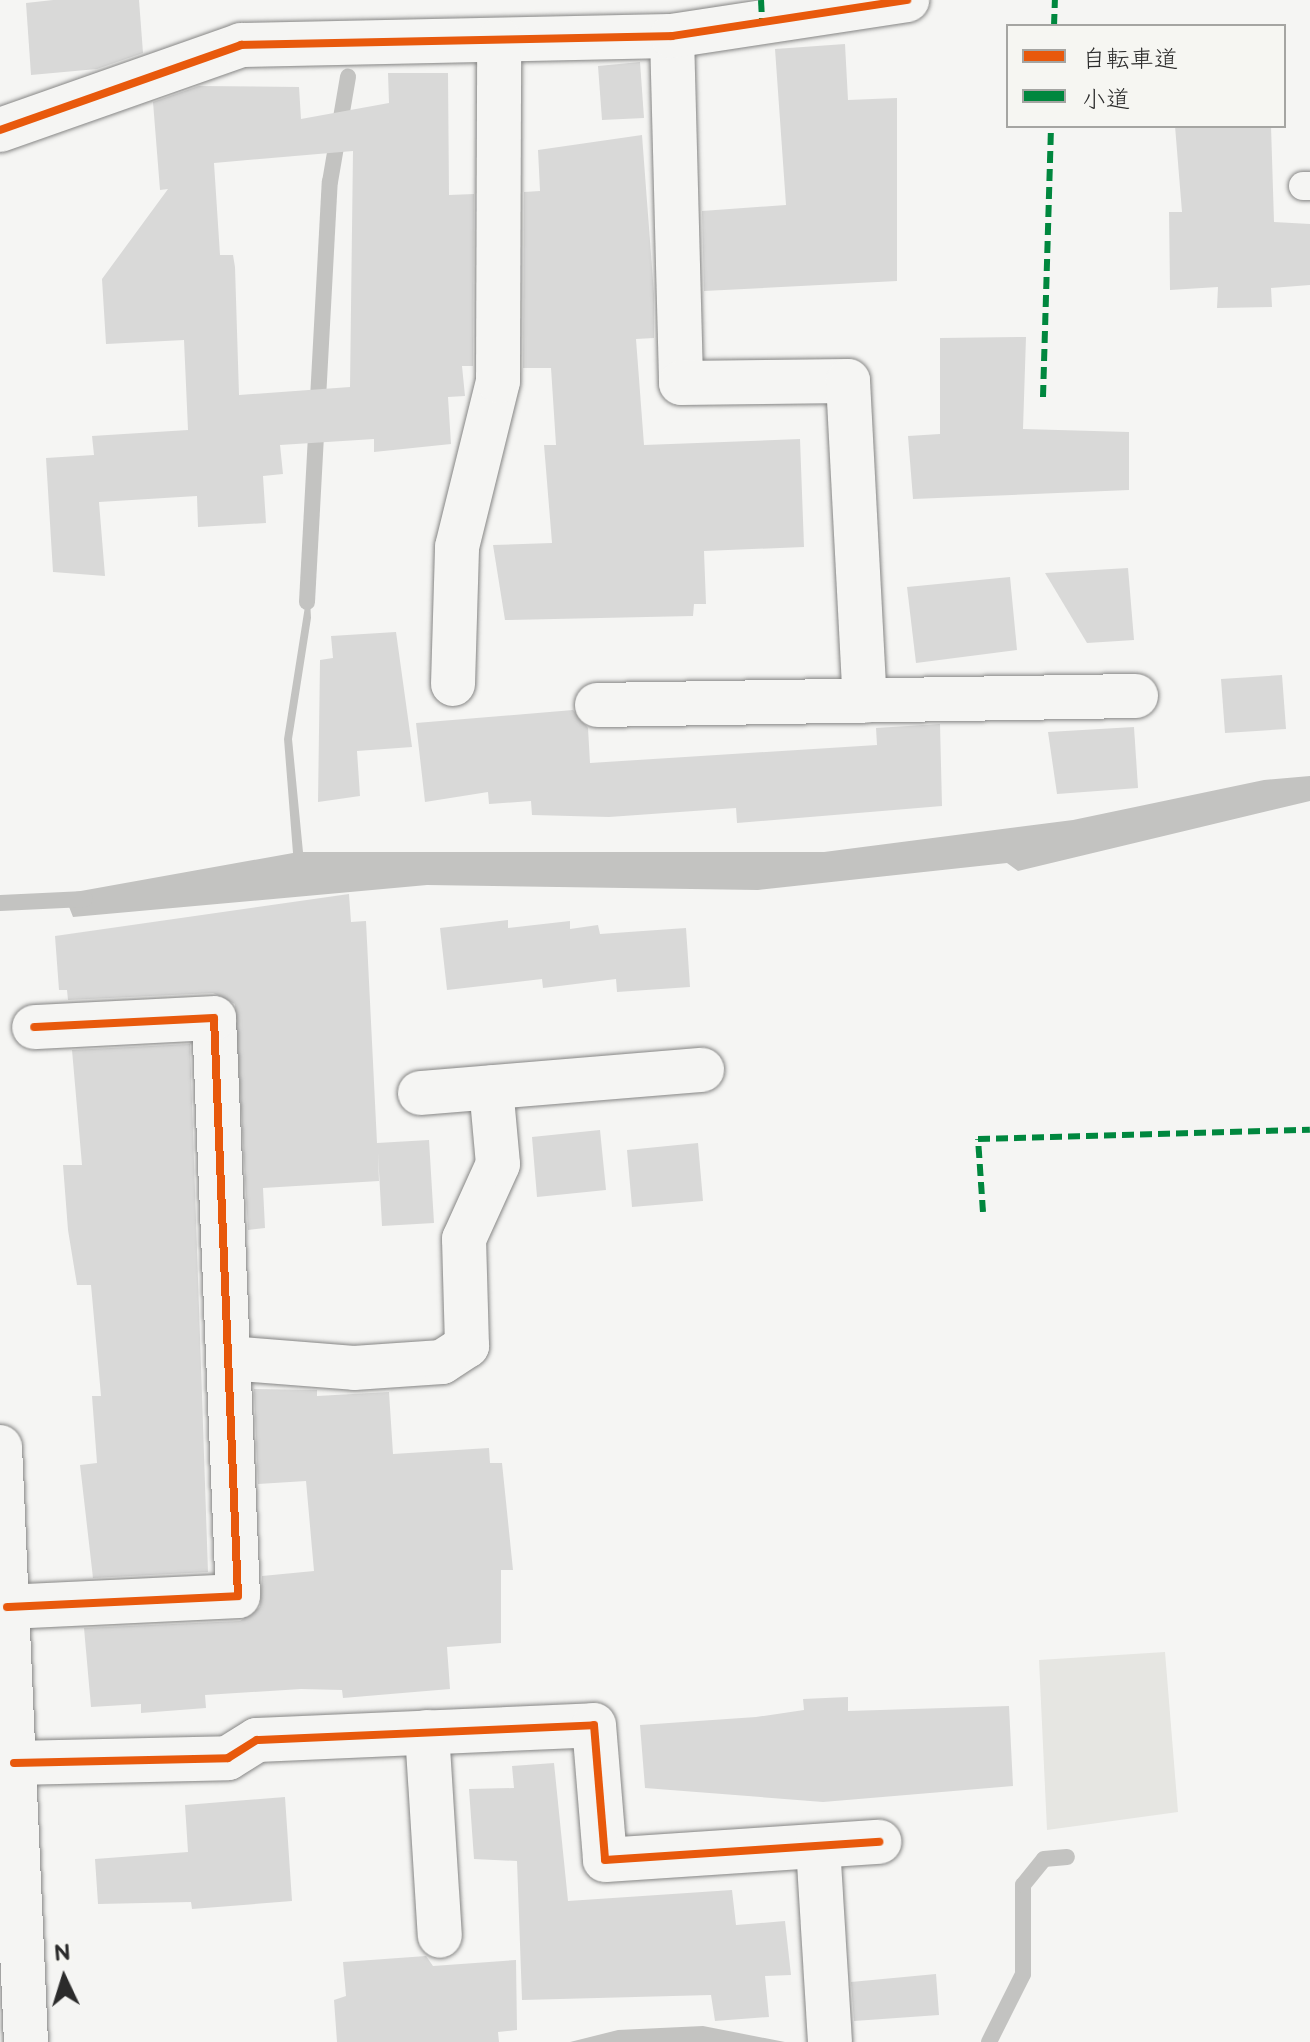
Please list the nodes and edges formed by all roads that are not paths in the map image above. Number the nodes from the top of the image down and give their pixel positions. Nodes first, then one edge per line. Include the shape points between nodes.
1 (907, 0) edge
2 (672, 36) junction
3 (499, 40) junction
4 (0, 130) edge
5 (453, 684) dead end
6 (1136, 696) dead end
7 (865, 701) junction
8 (597, 705) dead end
9 (34, 1027) dead end
10 (702, 1070) dead end
11 (491, 1087) junction
12 (420, 1093) dead end
13 (228, 1358) junction
14 (0, 1447) edge
15 (7, 1607) junction
16 (427, 1732) junction
17 (14, 1763) junction
18 (879, 1842) dead end
19 (818, 1846) junction
20 (440, 1936) dead end
21 (26, 2042) edge
22 (830, 2042) edge

1 - 2 street
2 - 3 street
2 - 7 street via 681,383 848,381
3 - 4 street via 241,45
3 - 5 street via 498,381 457,547
6 - 7 street
7 - 8 street
9 - 13 street via 214,1018
10 - 11 street
11 - 12 street
11 - 13 street via 498,1164 464,1239 467,1346 442,1362 354,1368
13 - 15 street via 238,1596
14 - 15 street
15 - 17 street
16 - 17 street via 257,1740 228,1758
16 - 19 street via 594,1725 605,1860
16 - 20 street
17 - 21 street
18 - 19 street
19 - 22 street

